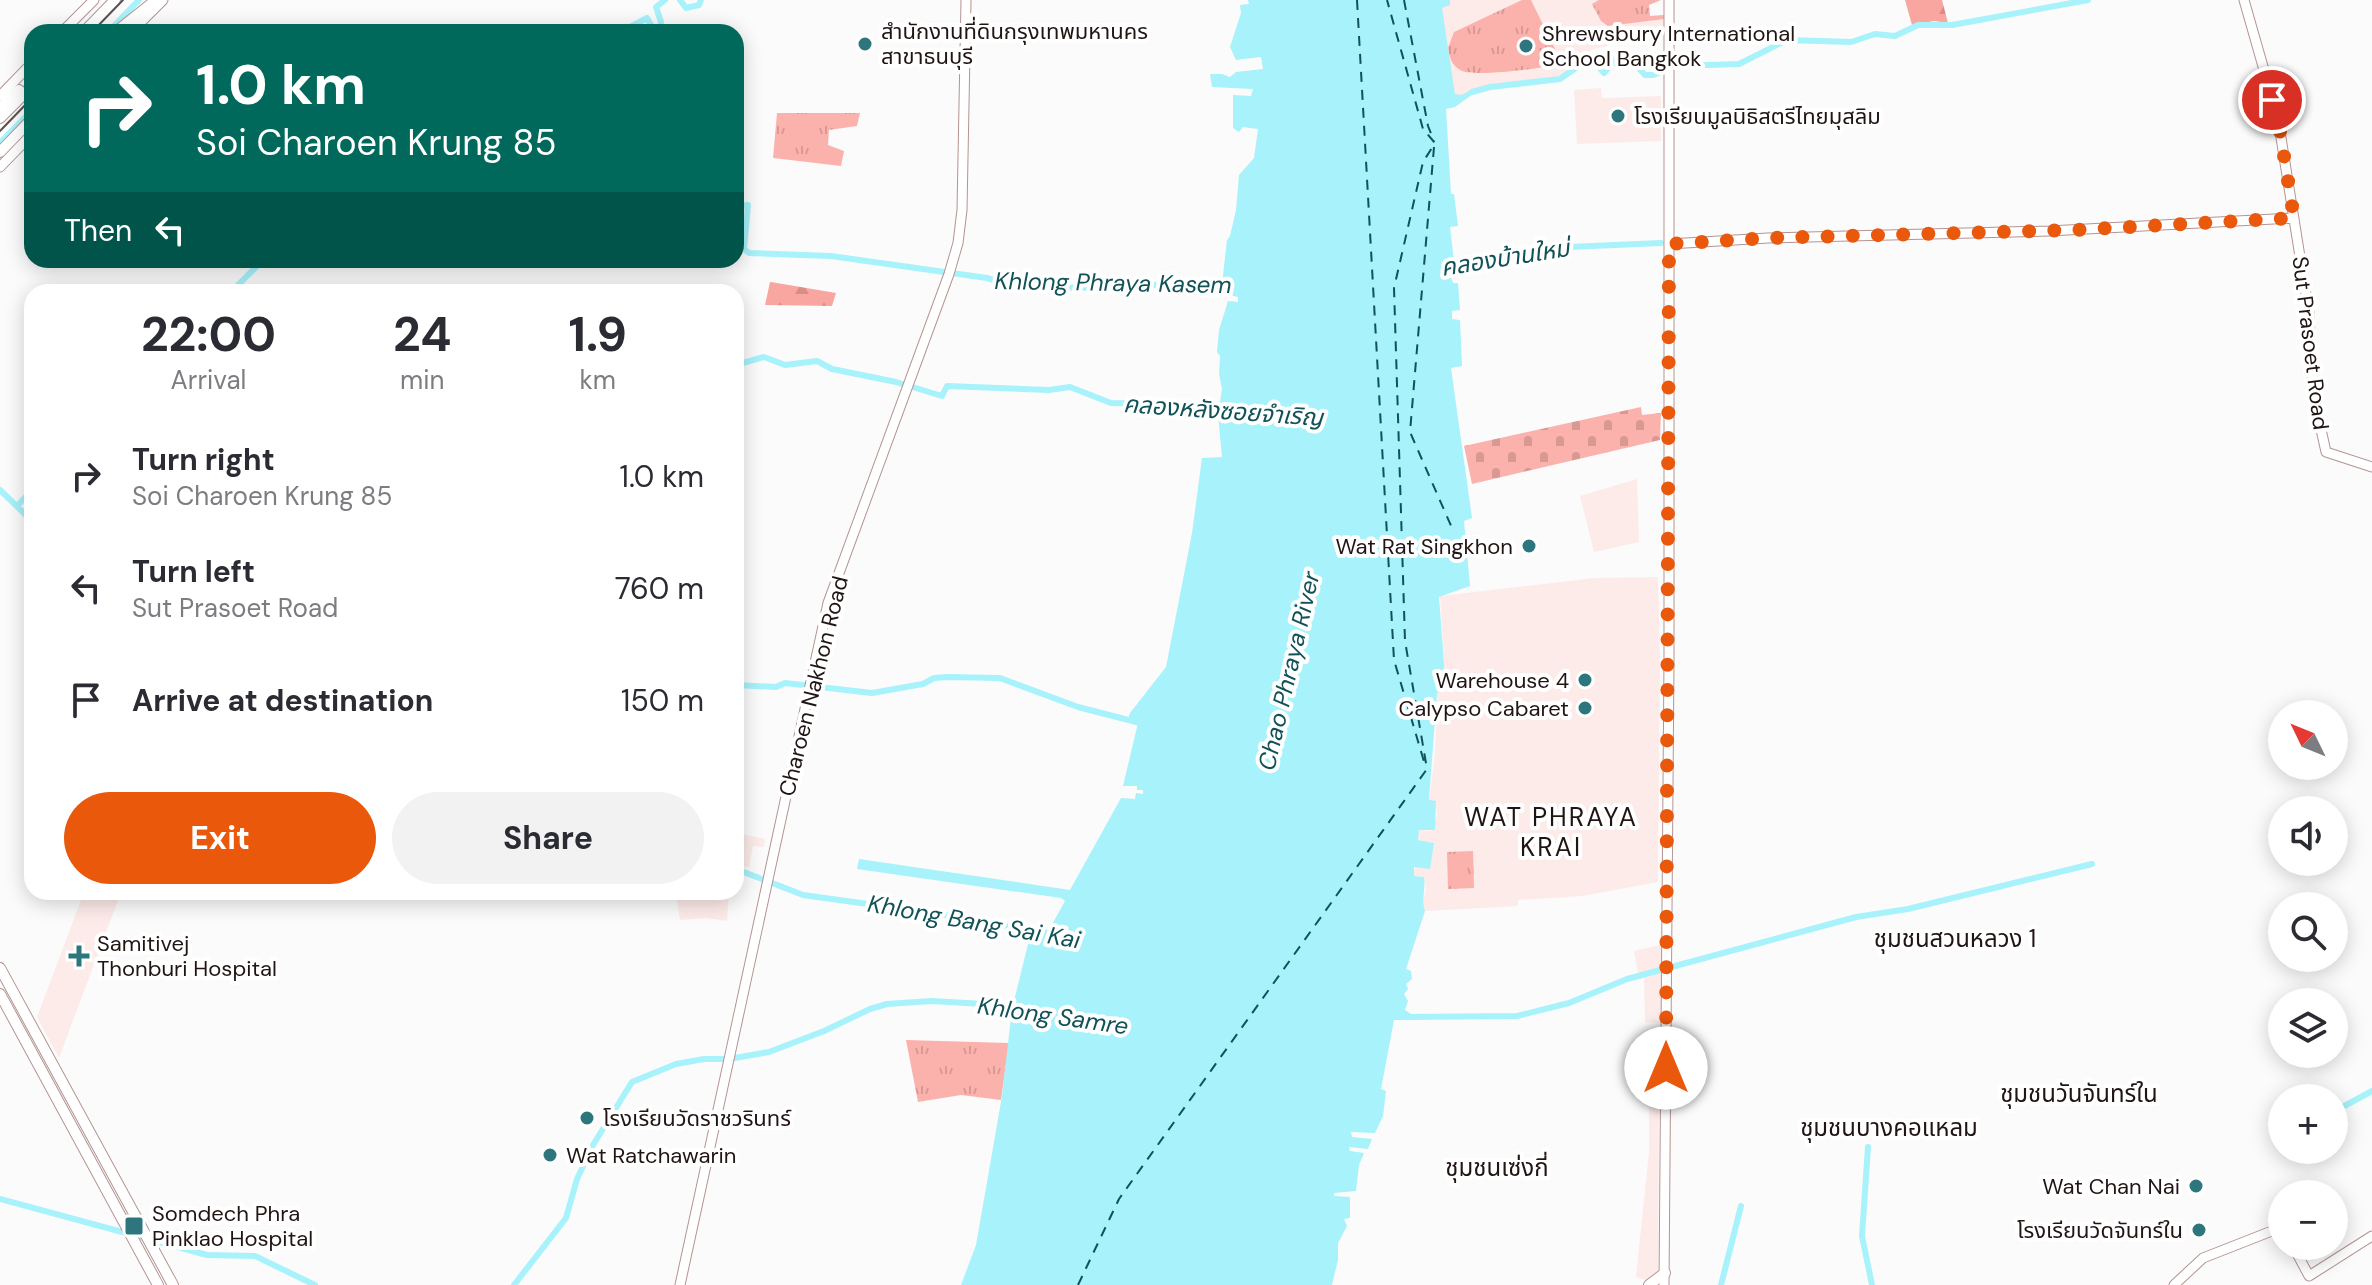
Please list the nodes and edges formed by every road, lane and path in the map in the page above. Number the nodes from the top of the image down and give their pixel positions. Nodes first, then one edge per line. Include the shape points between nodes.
1 (94, 0) edge
2 (115, 0) edge
3 (146, 0) edge
4 (156, 0) edge
5 (163, 0) edge
6 (966, 0) edge
7 (1669, 0) edge
8 (2244, 0) edge
9 (70, 24) edge
10 (92, 24) edge
11 (123, 24) edge
12 (125, 24) edge
13 (139, 24) edge
14 (24, 71) edge
15 (24, 86) edge
16 (24, 94) edge
17 (0, 96) edge
18 (0, 108) edge
19 (0, 118) edge
20 (24, 131) edge
21 (24, 133) edge
22 (0, 155) edge
23 (0, 167) edge
24 (2294, 218) junction
25 (1669, 244) junction
26 (2372, 467) edge
27 (0, 968) edge
28 (3, 989) edge
29 (2268, 1232) edge
30 (2372, 1236) edge
31 (2348, 1251) edge
32 (2300, 1260) edge
33 (2334, 1260) edge
34 (1665, 1273) junction
35 (158, 1285) edge
36 (173, 1285) edge
37 (680, 1285) edge
38 (1649, 1285) edge
39 (1664, 1285) edge
40 (2174, 1285) edge

1 - 9 main road
2 - 10 main road
3 - 11 main road
4 - 12 main road
5 - 13 main road
6 - 37 main road, Charoen Nakhon Road via 958,243 828,603
7 - 25 main road
8 - 24 main road, Sut Prasoet Road via 2278,119
14 - 17 main road
15 - 18 main road
16 - 19 main road
20 - 22 main road
21 - 23 main road
24 - 25 main road
24 - 26 main road, Sut Prasoet Road via 2309,313 2313,393 2326,452
25 - 34 main road
27 - 28 main road
28 - 35 main road
28 - 36 main road
29 - 40 main road via 2203,1258
30 - 31 main road
32 - 33 main road via 2309,1276
34 - 38 main road
34 - 39 main road

